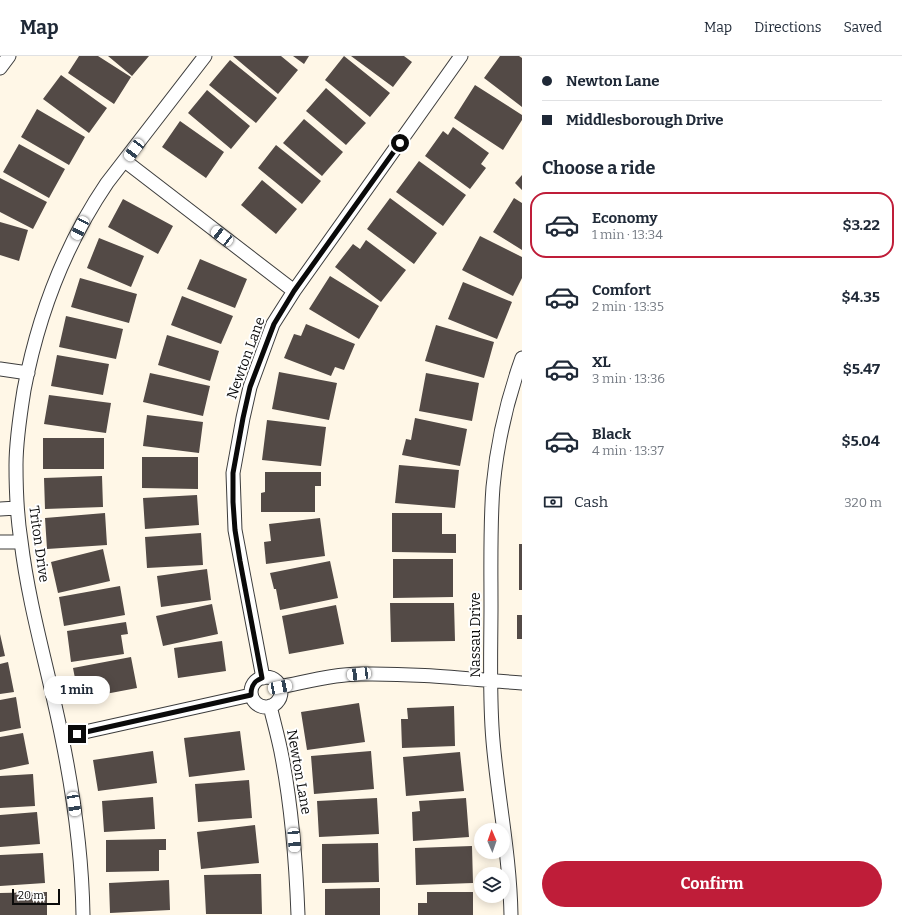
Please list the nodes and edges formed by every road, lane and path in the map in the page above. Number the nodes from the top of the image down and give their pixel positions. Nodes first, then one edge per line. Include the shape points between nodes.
1 (9, 56) edge
2 (205, 56) edge
3 (461, 56) edge
4 (0, 68) edge
5 (126, 161) junction
6 (294, 291) junction
7 (522, 358) edge
8 (0, 369) edge
9 (28, 373) junction
10 (17, 508) junction
11 (0, 509) edge
12 (0, 542) edge
13 (21, 542) junction
14 (262, 678) junction
15 (490, 681) junction
16 (522, 683) edge
17 (280, 687) junction
18 (251, 695) junction
19 (270, 706) junction
20 (62, 737) junction
21 (83, 915) edge
22 (298, 915) edge
23 (511, 915) edge

1 - 4 street
2 - 5 street, Triton Drive
3 - 6 street, Newton Lane
5 - 6 street
5 - 9 street, Triton Drive via 107,183 70,247 46,306
6 - 14 street, Newton Lane via 274,324 250,387 233,473 235,530
7 - 15 street, Nassau Drive via 507,403 493,488
8 - 9 street
9 - 10 street, Triton Drive via 17,437
10 - 11 street
10 - 13 street, Triton Drive
12 - 13 street
13 - 20 street, Triton Drive via 28,588
14 - 17 street via 271,679
14 - 18 street via 252,686
15 - 16 street
15 - 17 street via 359,674
15 - 23 street, Nassau Drive via 493,740 511,882
17 - 19 street via 278,701
18 - 19 street via 256,704
18 - 20 street
19 - 22 street, Newton Lane via 289,798
20 - 21 street, Triton Drive via 77,823

